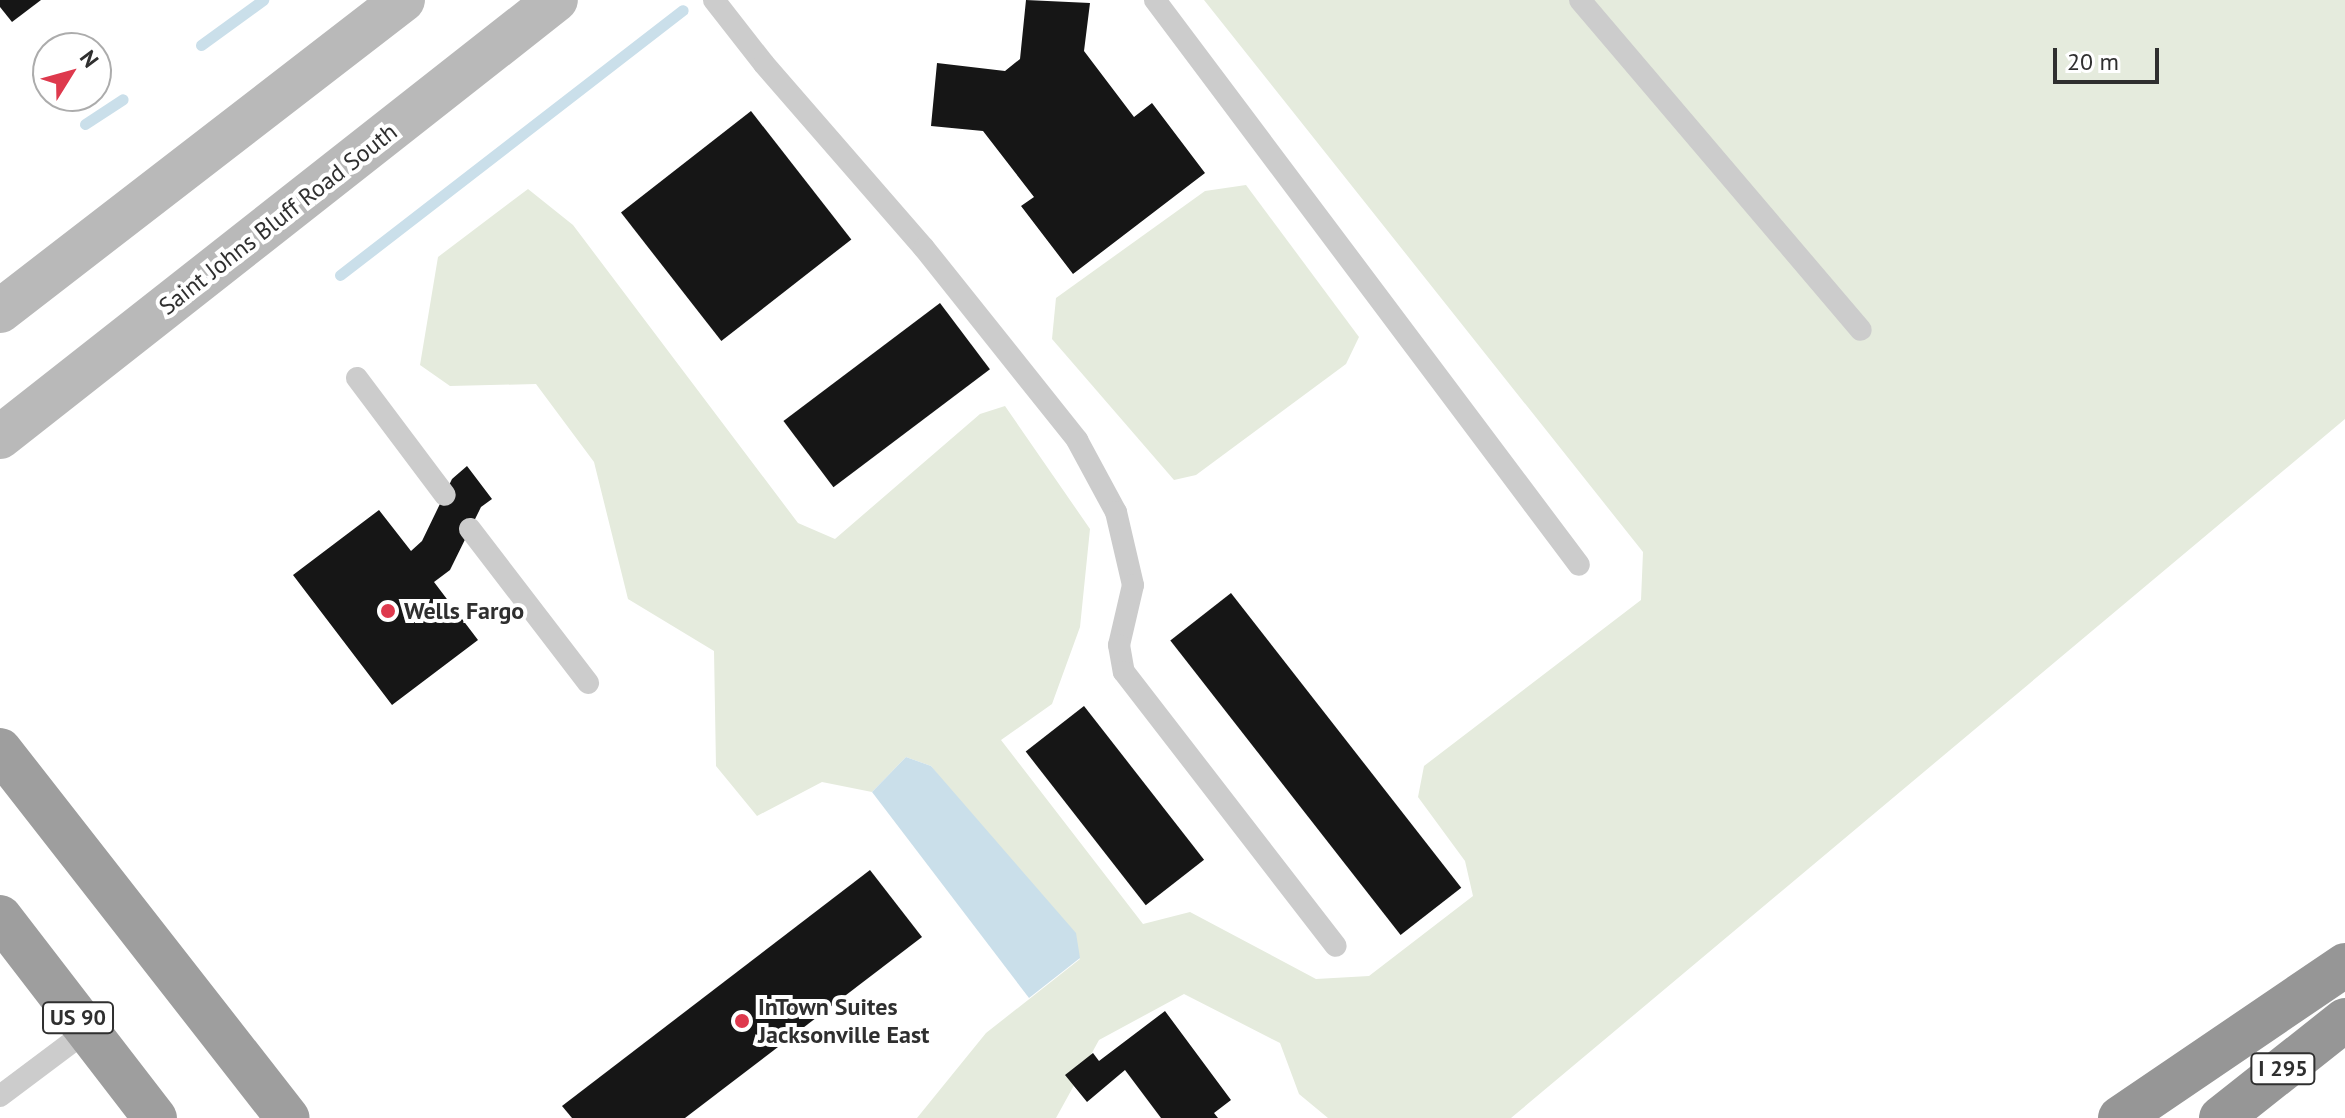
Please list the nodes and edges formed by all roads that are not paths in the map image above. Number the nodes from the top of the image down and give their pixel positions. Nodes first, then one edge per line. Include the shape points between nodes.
1 (403, 0) edge
2 (556, 0) edge
3 (714, 0) edge
4 (1155, 0) edge
5 (1580, 0) edge
6 (0, 311) edge
7 (1861, 330) dead end
8 (357, 378) dead end
9 (0, 437) edge
10 (445, 495) dead end
11 (470, 529) dead end
12 (1579, 565) dead end
13 (588, 683) dead end
14 (0, 750) edge
15 (0, 917) edge
16 (1336, 946) dead end
17 (2345, 965) edge
18 (2345, 1020) edge
19 (88, 1030) junction
20 (0, 1096) edge
21 (155, 1118) edge
22 (287, 1118) edge
23 (2120, 1118) edge
24 (2221, 1118) edge

1 - 6 main road
2 - 9 main road, Saint Johns Bluff Road South
3 - 16 lane via 924,248 1077,440 1116,512 1133,585 1119,645 1124,672
4 - 12 lane
5 - 7 lane
8 - 10 lane
11 - 13 lane
14 - 22 highway
15 - 19 highway, US 90
17 - 23 highway
18 - 24 highway, I 295
19 - 20 lane
19 - 21 highway, US 90

